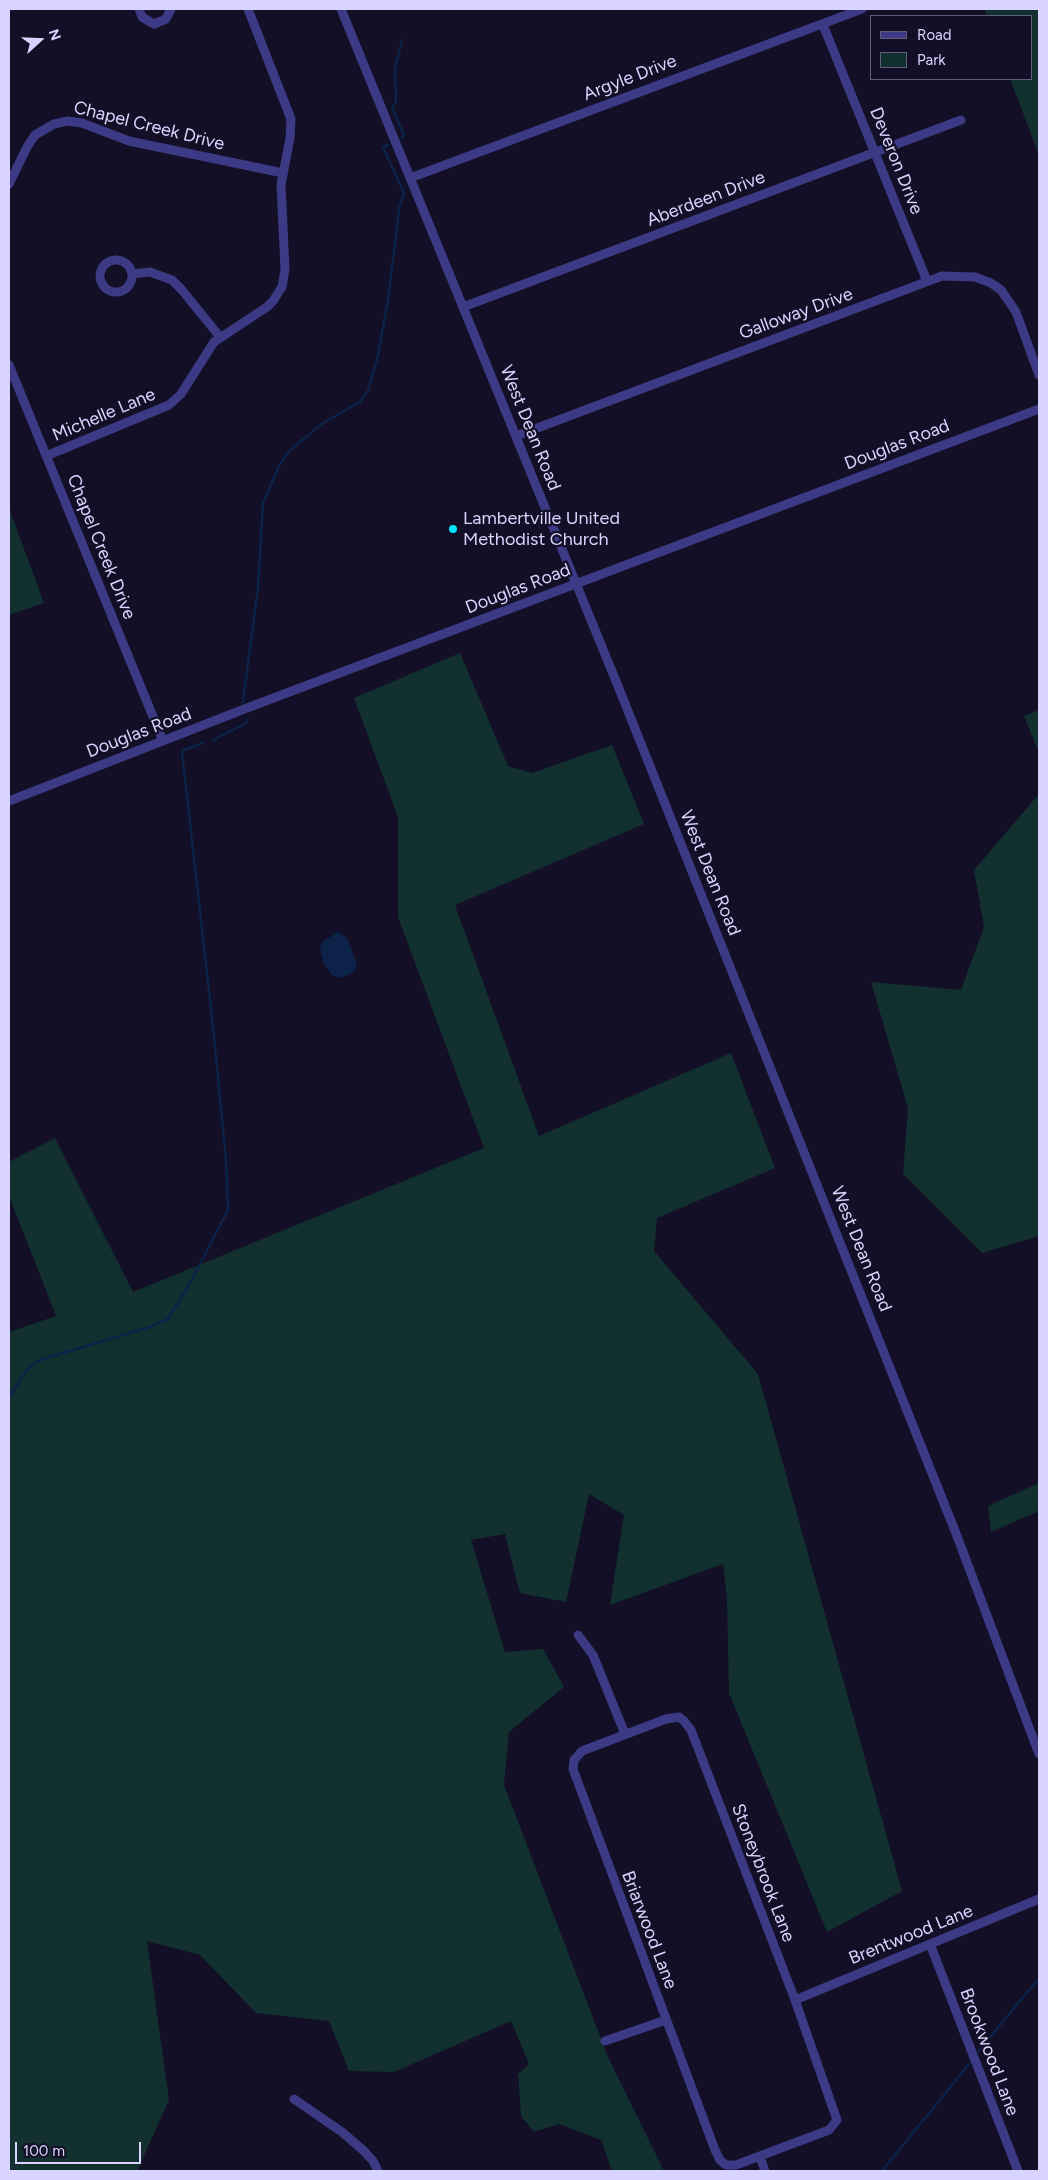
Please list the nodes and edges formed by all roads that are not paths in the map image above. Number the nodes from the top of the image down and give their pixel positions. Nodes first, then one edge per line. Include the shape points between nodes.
1 (138, 9) edge
2 (171, 9) edge
3 (248, 9) edge
4 (341, 9) edge
5 (862, 9) edge
6 (823, 25) junction
7 (960, 120) dead end
8 (875, 153) junction
9 (283, 174) junction
10 (410, 178) junction
11 (9, 184) edge
12 (132, 274) dead end
13 (927, 281) junction
14 (463, 307) junction
15 (220, 337) junction
16 (9, 365) edge
17 (1039, 375) edge
18 (1039, 409) edge
19 (516, 436) junction
20 (46, 456) junction
21 (577, 584) junction
22 (163, 741) junction
23 (9, 801) edge
24 (578, 1635) dead end
25 (625, 1734) junction
26 (1039, 1754) edge
27 (1039, 1900) edge
28 (930, 1944) junction
29 (794, 2000) junction
30 (666, 2020) junction
31 (605, 2041) dead end
32 (294, 2098) dead end
33 (760, 2158) junction
34 (724, 2163) joint
35 (378, 2171) edge
36 (765, 2171) edge
37 (1018, 2171) edge

1 - 2 street via 145,21 154,24 166,19
3 - 9 street, Michelle Lane via 291,119
4 - 10 street, West Dean Road
5 - 6 street, Argyle Drive
6 - 8 street, Deveron Drive
6 - 10 street, Argyle Drive
7 - 8 street, Aberdeen Drive
8 - 13 street, Deveron Drive
8 - 14 street, Aberdeen Drive
9 - 11 street, Chapel Creek Drive via 130,141 68,121 48,126 35,135
9 - 15 street, Michelle Lane via 281,197 286,269 282,287 267,307
10 - 14 street, West Dean Road
12 - 15 street via 150,272 172,280
13 - 17 street, Galloway Drive via 942,276 975,277 1001,290 1016,312
13 - 19 street, Galloway Drive
14 - 19 street, West Dean Road
15 - 20 street, Michelle Lane via 181,394 169,405
16 - 20 street, Chapel Creek Drive
18 - 21 street, Douglas Road
19 - 21 street, West Dean Road
20 - 22 street, Chapel Creek Drive
21 - 22 street, Douglas Road
21 - 26 street, West Dean Road via 957,1536
22 - 23 street, Douglas Road
24 - 25 street via 593,1655
25 - 29 street, Stoneybrook Lane via 679,1717 691,1730
25 - 30 street, Briarwood Lane via 582,1751 574,1760 573,1770
27 - 28 street, Brentwood Lane
28 - 29 street, Brentwood Lane
28 - 37 street, Brookwood Lane
29 - 33 street, Stoneybrook Lane via 837,2120 829,2130
30 - 31 street
30 - 34 street, Briarwood Lane via 715,2150
32 - 35 street via 364,2151
33 - 34 street, Stoneybrook Lane via 736,2165
33 - 36 street

